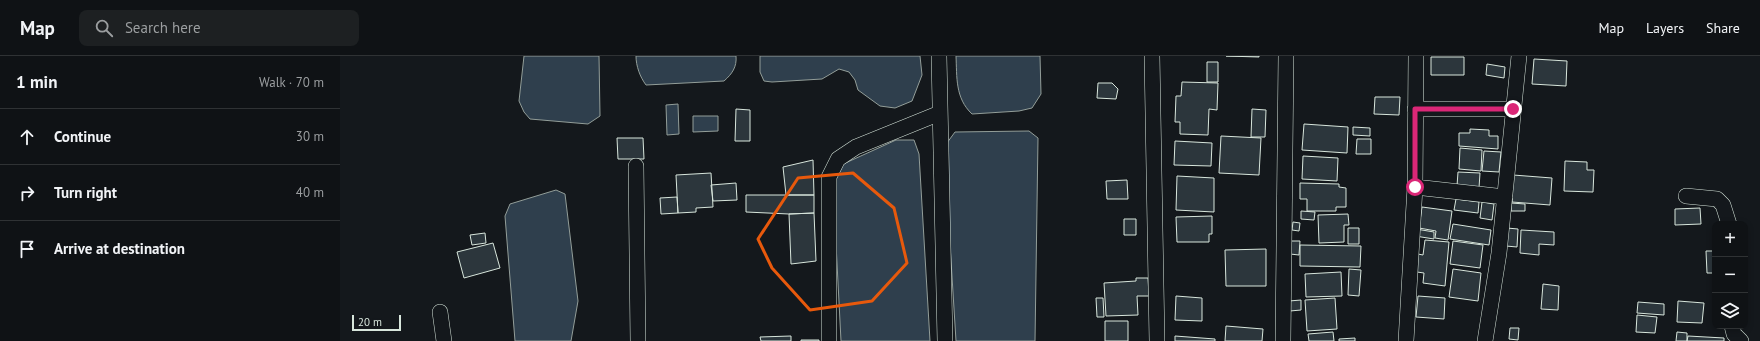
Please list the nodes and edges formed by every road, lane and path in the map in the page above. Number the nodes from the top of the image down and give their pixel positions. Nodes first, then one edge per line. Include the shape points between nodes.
1 (939, 56) edge
2 (1152, 56) edge
3 (1286, 56) edge
4 (1416, 56) edge
5 (1519, 56) edge
6 (1415, 109) junction
7 (1513, 109) junction
8 (940, 113) junction
9 (636, 166) dead end
10 (1415, 187) junction
11 (1686, 196) dead end
12 (1505, 197) junction
13 (1728, 221) edge
14 (440, 312) dead end
15 (1733, 329) edge
16 (444, 341) edge
17 (638, 341) edge
18 (829, 341) edge
19 (945, 341) edge
20 (1157, 341) edge
21 (1283, 341) edge
22 (1406, 341) edge
23 (1485, 341) edge
24 (1740, 341) edge

1 - 8 street
2 - 20 street
3 - 21 street
4 - 6 street
5 - 7 street
6 - 7 street
6 - 10 street
7 - 12 street
8 - 18 street via 856,147 838,159 829,177
8 - 19 street
9 - 17 street
10 - 12 street
10 - 22 street
11 - 13 street via 1717,199 1723,205
12 - 23 street
14 - 16 street
15 - 24 street

